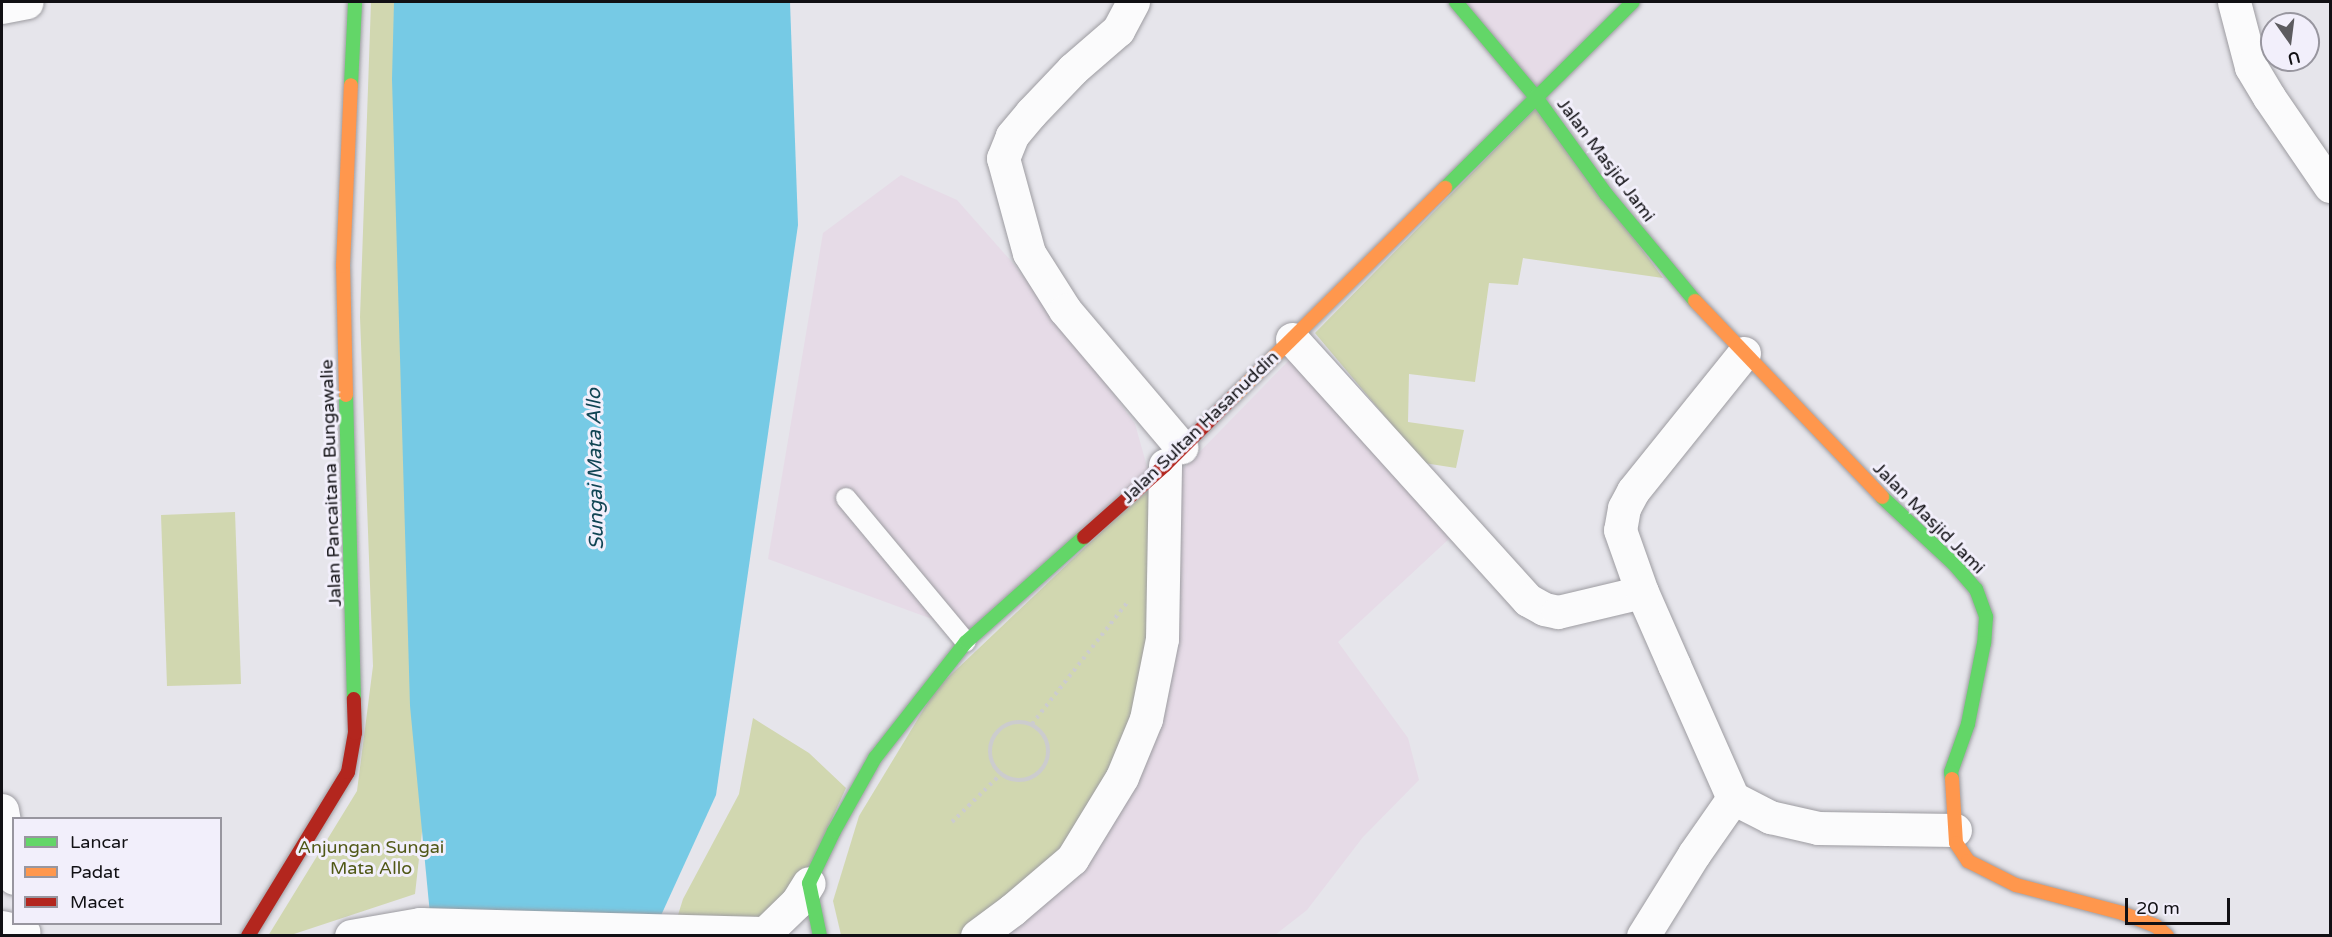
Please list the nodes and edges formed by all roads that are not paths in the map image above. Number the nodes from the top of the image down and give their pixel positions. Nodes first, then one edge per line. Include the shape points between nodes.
1 (27, 2) edge
2 (355, 2) edge
3 (1131, 2) edge
4 (1456, 2) edge
5 (1633, 2) edge
6 (2234, 2) edge
7 (2, 7) edge
8 (1535, 96) junction
9 (2331, 186) edge
10 (1292, 339) junction
11 (1744, 353) junction
12 (1173, 456) junction
13 (846, 498) dead end
14 (1642, 592) junction
15 (966, 642) junction
16 (1733, 798) junction
17 (2, 810) edge
18 (1955, 830) junction
19 (12, 867) edge
20 (809, 883) junction
21 (762, 934) edge
22 (248, 936) edge
23 (351, 936) edge
24 (820, 936) edge
25 (977, 936) edge
26 (1643, 936) edge
27 (2167, 936) edge

1 - 7 street
2 - 22 main road, Jalan Pancaitana Bungawalie via 343,266 355,733 348,772
3 - 12 street via 1118,30 1031,113 1012,136 1003,158 1029,253 1065,310
4 - 8 main road, Jalan Masjid Jami
5 - 8 main road, Jalan Sultan Hasanuddin
6 - 9 street via 2251,67
8 - 10 main road, Jalan Sultan Hasanuddin
8 - 11 main road, Jalan Masjid Jami via 1613,203 1688,294
10 - 12 main road, Jalan Sultan Hasanuddin
10 - 14 street via 1528,600 1558,612
11 - 14 street via 1624,508 1620,530
11 - 18 main road, Jalan Masjid Jami via 1860,476 1953,562 1976,589 1986,617 1984,643 1968,724 1950,772
12 - 15 main road, Jalan Sultan Hasanuddin
12 - 25 street via 1161,579 1162,639 1146,719 1122,777 1072,859
13 - 15 lane
14 - 16 street
15 - 20 main road, Jalan Sultan Hasanuddin via 874,758
16 - 18 street via 1770,817 1818,828
16 - 26 street
17 - 19 street
18 - 27 main road, Jalan Masjid Jami via 1956,843 1968,861 1996,876 2122,913 2156,926
20 - 21 street, Jalan Sultan Hasanuddin via 797,902
20 - 24 main road
21 - 23 street via 420,924

